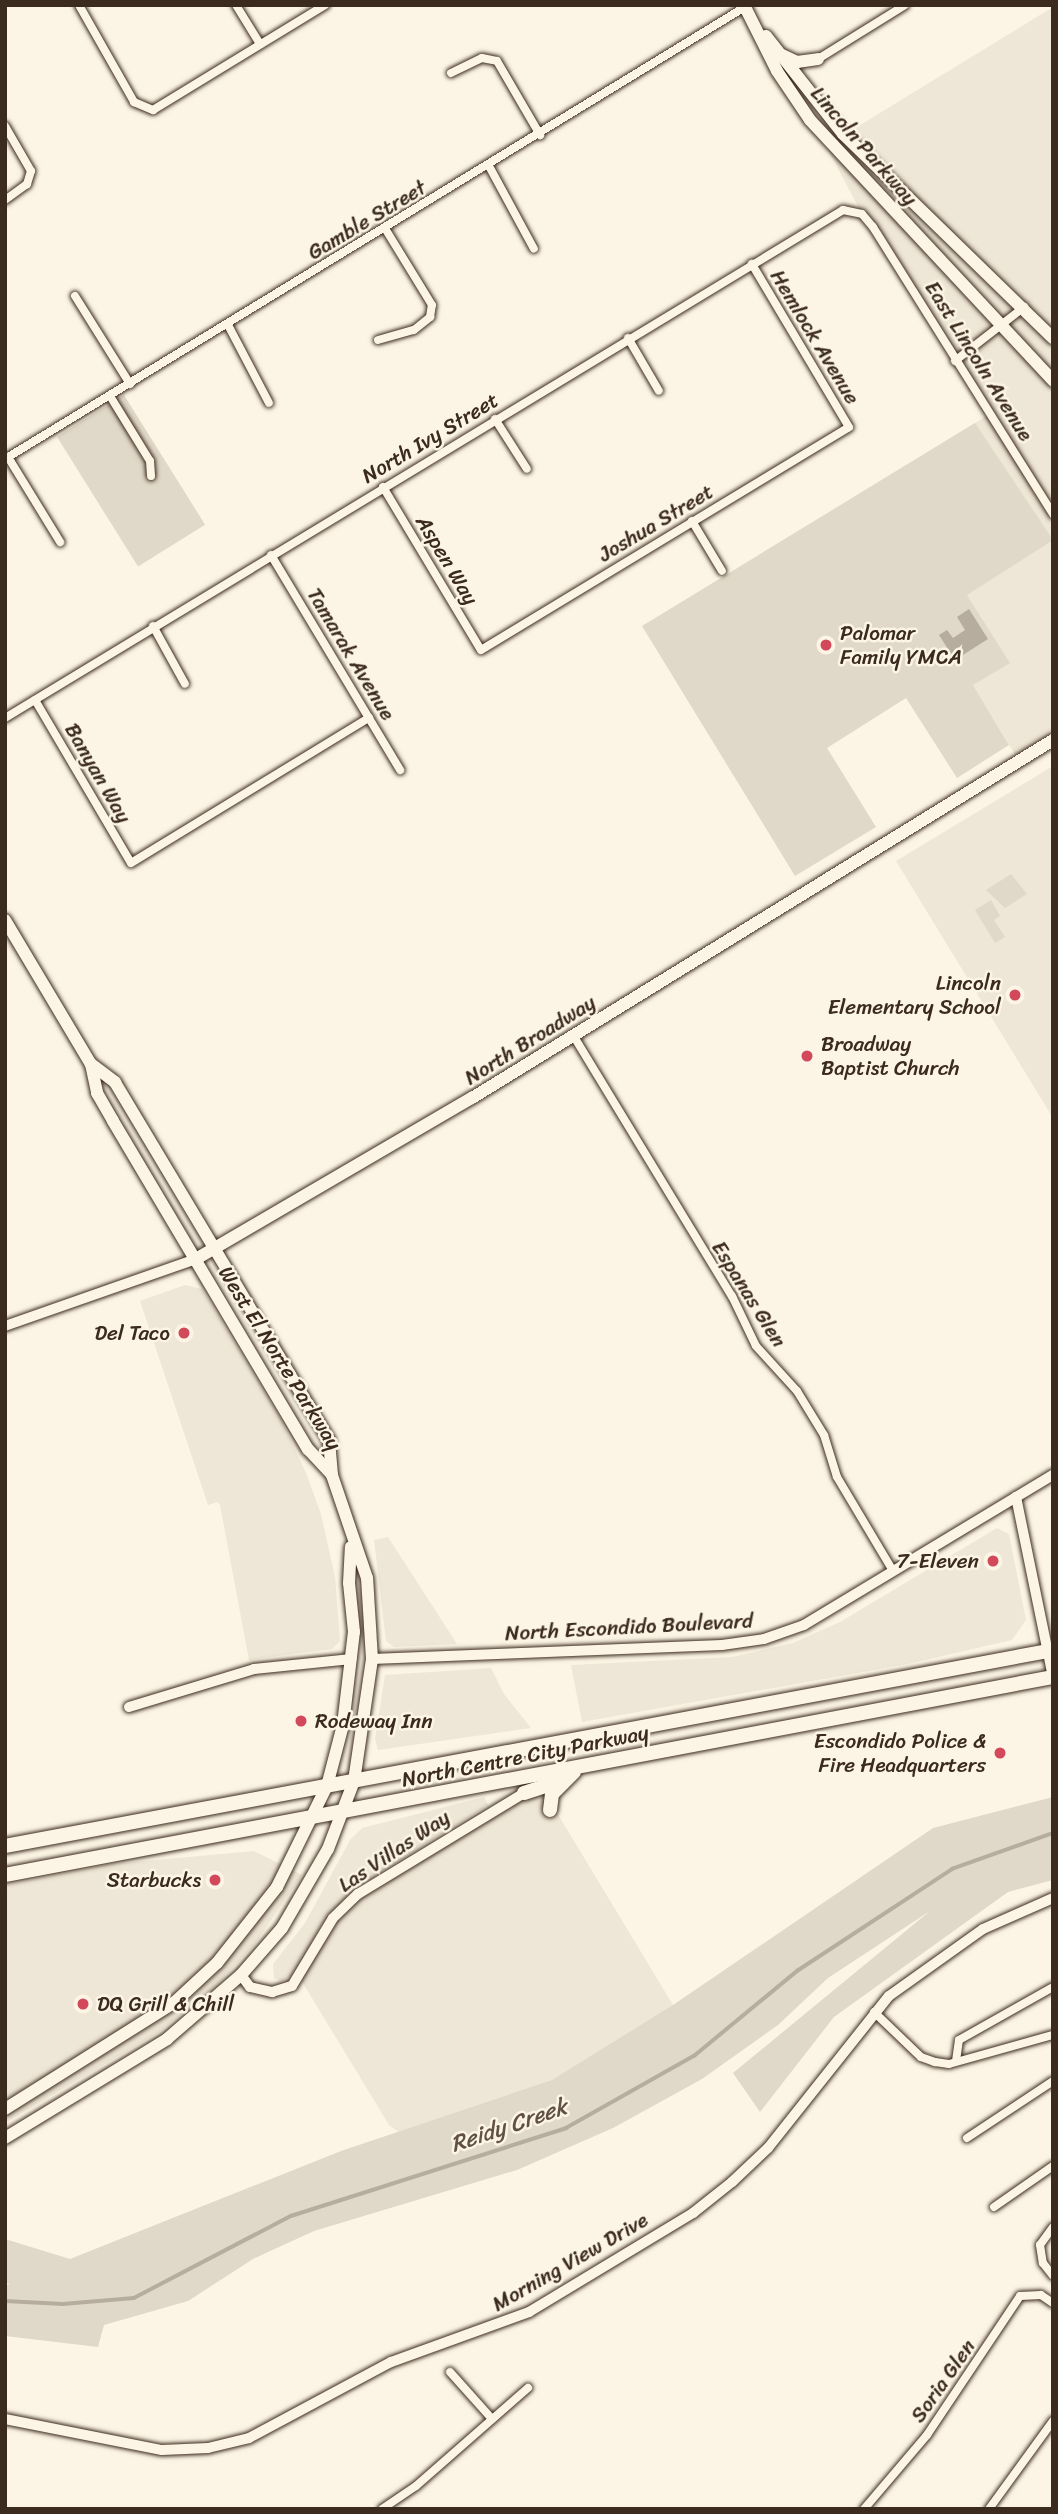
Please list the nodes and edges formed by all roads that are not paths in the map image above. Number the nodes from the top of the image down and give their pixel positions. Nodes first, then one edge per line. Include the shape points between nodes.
1 (79, 5) edge
2 (236, 5) edge
3 (325, 5) edge
4 (905, 5) edge
5 (744, 6) edge
6 (260, 44) junction
7 (780, 54) junction
8 (818, 58) joint
9 (451, 73) dead end
10 (5, 126) edge
11 (540, 135) junction
12 (489, 166) junction
13 (7, 199) edge
14 (873, 227) joint
15 (386, 230) junction
16 (534, 250) dead end
17 (752, 264) junction
18 (75, 296) dead end
19 (1024, 307) junction
20 (228, 325) junction
21 (1001, 325) junction
22 (628, 338) junction
23 (1053, 338) edge
24 (378, 340) dead end
25 (955, 361) junction
26 (1053, 381) edge
27 (130, 384) junction
28 (659, 391) dead end
29 (110, 396) junction
30 (269, 404) dead end
31 (495, 419) junction
32 (849, 427) joint
33 (7, 458) edge
34 (527, 469) dead end
35 (151, 476) dead end
36 (383, 487) junction
37 (1053, 514) edge
38 (692, 522) junction
39 (60, 542) dead end
40 (271, 555) junction
41 (722, 571) dead end
42 (153, 626) junction
43 (481, 650) joint
44 (185, 684) dead end
45 (35, 700) junction
46 (5, 718) edge
47 (369, 718) junction
48 (1053, 740) edge
49 (400, 770) dead end
50 (5, 920) edge
51 (573, 1035) junction
52 (91, 1064) junction
53 (217, 1249) junction
54 (196, 1259) junction
55 (5, 1326) edge
56 (332, 1475) junction
57 (1052, 1476) edge
58 (1016, 1497) junction
59 (352, 1545) junction
60 (893, 1571) junction
61 (1050, 1650) edge
62 (372, 1658) junction
63 (351, 1659) junction
64 (1053, 1677) edge
65 (129, 1707) dead end
66 (578, 1769) junction
67 (354, 1781) junction
68 (561, 1781) junction
69 (327, 1786) junction
70 (524, 1793) joint
71 (550, 1810) dead end
72 (344, 1811) junction
73 (313, 1817) junction
74 (5, 1846) edge
75 (5, 1875) edge
76 (1053, 1898) edge
77 (242, 1975) junction
78 (1053, 1987) edge
79 (874, 2012) junction
80 (1053, 2035) edge
81 (956, 2062) junction
82 (1053, 2081) edge
83 (5, 2109) edge
84 (5, 2138) edge
85 (967, 2138) dead end
86 (1053, 2166) edge
87 (994, 2207) dead end
88 (1053, 2227) edge
89 (1053, 2276) edge
90 (1053, 2303) edge
91 (450, 2372) dead end
92 (528, 2388) dead end
93 (5, 2419) edge
94 (492, 2419) junction
95 (1053, 2421) edge
96 (382, 2509) edge
97 (864, 2509) edge
98 (989, 2509) edge

1 - 6 street via 134,102 144,109 162,107 188,86
2 - 6 street
3 - 6 street
4 - 8 street
5 - 7 main road, Lincoln Parkway
5 - 11 street, Gamble Street
5 - 21 main road, Lincoln Parkway via 777,71 810,120
7 - 8 main road via 797,62
7 - 19 main road, Lincoln Parkway via 843,134
9 - 11 street via 482,58 497,61
10 - 13 street via 31,171 27,184
11 - 12 street, Gamble Street
12 - 15 street, Gamble Street
12 - 16 street
14 - 17 street, North Ivy Street via 862,214 843,209
14 - 25 street, East Lincoln Avenue
15 - 20 street, Gamble Street
15 - 24 street via 432,304 430,317 414,330
17 - 22 street, North Ivy Street
17 - 32 street, Hemlock Avenue
18 - 27 street
19 - 21 street
19 - 23 main road, Lincoln Parkway
20 - 27 street, Gamble Street
20 - 30 street
21 - 25 street
21 - 26 main road, Lincoln Parkway
22 - 28 street
22 - 31 street, North Ivy Street
25 - 37 street, East Lincoln Avenue
27 - 29 street, Gamble Street
29 - 33 street, Gamble Street
29 - 35 street via 150,461
31 - 34 street
31 - 36 street, North Ivy Street
32 - 38 street, Joshua Street
33 - 39 street
36 - 40 street, North Ivy Street
36 - 43 street, Aspen Way
38 - 41 street
38 - 43 street, Joshua Street
40 - 42 street, North Ivy Street
40 - 47 street, Tamarak Avenue
42 - 44 street
42 - 45 street, North Ivy Street
45 - 46 street, North Ivy Street
45 - 47 street, Banyan Way via 131,863
47 - 49 street, Tamarak Avenue
48 - 51 main road, North Broadway
50 - 52 main road
51 - 53 main road, North Broadway
51 - 60 street, Espanas Glen via 732,1296 755,1346 797,1391 824,1435 837,1477
52 - 53 main road, West El Norte Parkway via 115,1082
52 - 54 main road, West El Norte Parkway via 97,1093
53 - 54 main road, North Broadway
53 - 56 main road, West El Norte Parkway via 314,1409 329,1440
54 - 55 main road, North Broadway
54 - 56 main road, West El Norte Parkway via 309,1450
56 - 59 main road, West El Norte Parkway
57 - 58 street, North Escondido Boulevard
58 - 60 street, North Escondido Boulevard
58 - 61 street
59 - 62 main road, West El Norte Parkway via 367,1578
59 - 63 main road, West El Norte Parkway
60 - 62 street, North Escondido Boulevard via 804,1625 764,1639 722,1645
61 - 64 street
61 - 67 highway, North Centre City Parkway
62 - 67 main road, West El Norte Parkway
63 - 65 street via 254,1669
63 - 69 main road, West El Norte Parkway via 343,1725
64 - 66 highway, North Centre City Parkway
66 - 68 highway
66 - 72 highway, North Centre City Parkway
67 - 69 highway, North Centre City Parkway
67 - 72 main road, West El Norte Parkway
68 - 70 highway
68 - 71 highway via 552,1794
69 - 73 main road, West El Norte Parkway
69 - 74 highway, North Centre City Parkway
70 - 77 street, Las Villas Way via 358,1894 333,1918 292,1986 272,1992 250,1987
72 - 73 highway, North Centre City Parkway
72 - 77 main road, West El Norte Parkway via 298,1904
73 - 75 highway, North Centre City Parkway
73 - 83 main road, West El Norte Parkway via 263,1908 198,1981 150,2020
76 - 79 street, Morning View Drive via 983,1929 889,1996
77 - 84 main road, West El Norte Parkway via 167,2039
78 - 81 street via 959,2040
79 - 81 street via 921,2057
79 - 93 street, Morning View Drive via 768,2148 732,2182 693,2213 530,2312 391,2362 249,2438 208,2448 162,2450
80 - 81 street
82 - 85 street
86 - 87 street
88 - 89 street via 1040,2245 1043,2263
90 - 97 street, Soria Glen via 1041,2295 1020,2295 927,2435
91 - 94 street
92 - 94 street
94 - 96 street via 416,2486
95 - 98 street

